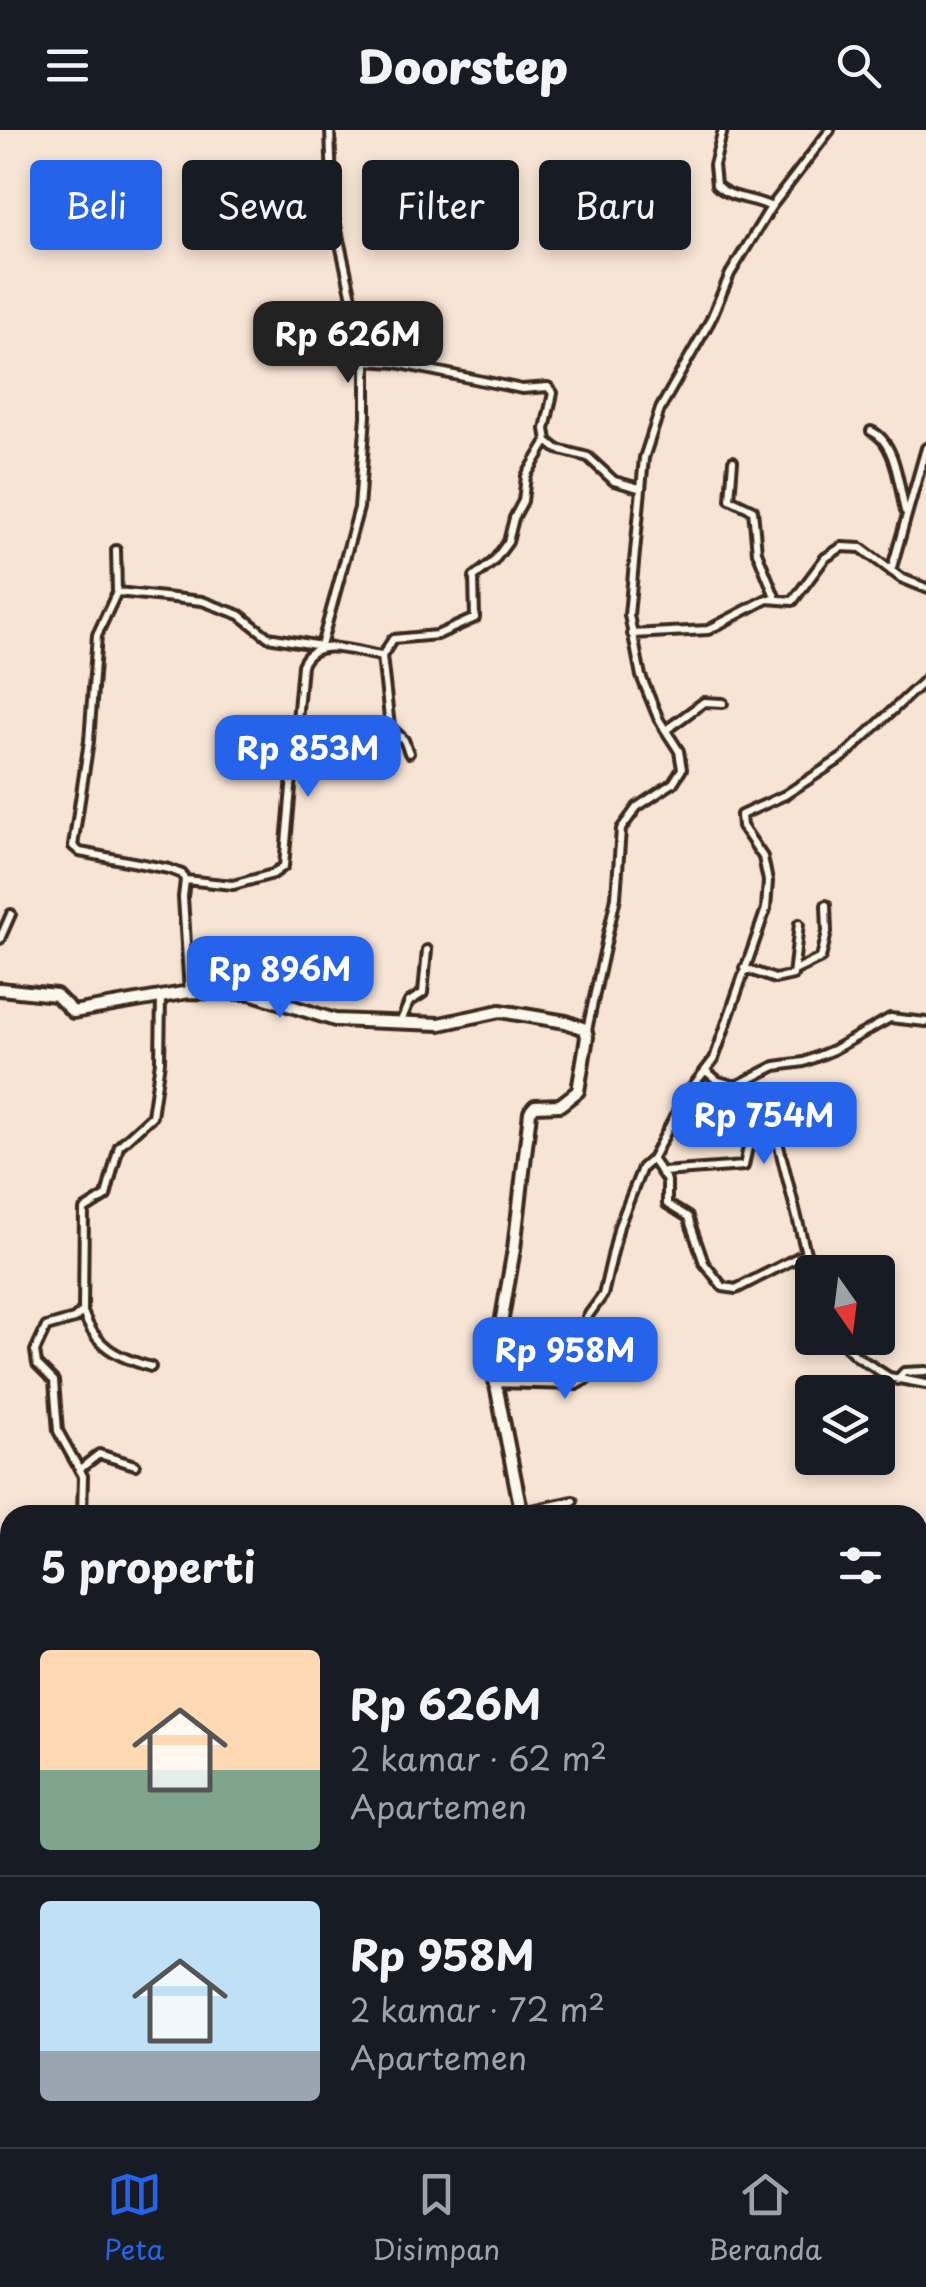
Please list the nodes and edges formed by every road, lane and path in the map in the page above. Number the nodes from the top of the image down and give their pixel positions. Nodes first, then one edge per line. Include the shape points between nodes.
1 (330, 130) edge
2 (723, 130) edge
3 (830, 130) edge
4 (771, 207) junction
5 (366, 362) junction
6 (871, 431) dead end
7 (547, 441) junction
8 (926, 448) edge
9 (733, 461) dead end
10 (639, 488) junction
11 (905, 512) junction
12 (116, 550) dead end
13 (891, 571) junction
14 (926, 588) edge
15 (117, 592) junction
16 (776, 600) junction
17 (632, 634) junction
18 (322, 646) junction
19 (382, 656) junction
20 (926, 679) edge
21 (723, 703) dead end
22 (666, 730) junction
23 (409, 752) dead end
24 (340, 765) dead end
25 (290, 769) junction
26 (186, 880) junction
27 (826, 906) dead end
28 (11, 914) dead end
29 (799, 924) dead end
30 (0, 940) edge
31 (426, 950) dead end
32 (744, 968) junction
33 (795, 970) junction
34 (0, 989) edge
35 (189, 992) junction
36 (162, 995) junction
37 (401, 1022) junction
38 (926, 1022) edge
39 (587, 1032) junction
40 (706, 1071) junction
41 (736, 1086) junction
42 (725, 1124) dead end
43 (652, 1159) junction
44 (664, 1172) junction
45 (806, 1254) joint
46 (83, 1311) junction
47 (855, 1355) edge
48 (151, 1367) dead end
49 (926, 1371) edge
50 (897, 1380) junction
51 (493, 1384) junction
52 (926, 1384) edge
53 (135, 1465) dead end
54 (80, 1469) junction
55 (573, 1501) dead end
56 (83, 1505) edge
57 (519, 1505) edge
58 (557, 1505) edge

1 - 5 street via 333,212
2 - 4 street via 716,184
3 - 4 street
4 - 10 street via 660,409
5 - 7 street via 396,362 522,389 548,387 554,393
5 - 18 street via 359,508
6 - 11 street via 884,440
7 - 10 street via 588,457 614,481
7 - 19 street via 526,476 508,542 474,576 477,616 437,635 393,639
8 - 11 street
9 - 16 street via 728,496 753,510 757,552
10 - 17 street via 628,596
11 - 13 street
12 - 15 street
13 - 14 street
13 - 16 street via 861,548 842,547 825,558 792,601
15 - 18 street via 202,601 240,615 268,637
15 - 26 street via 96,635 89,741 72,846 169,869
16 - 17 street via 708,630
17 - 22 street via 641,676
18 - 19 street
18 - 25 street via 302,665
19 - 23 street via 390,727
20 - 32 street via 843,757 741,815 762,853 768,881 766,909
21 - 22 street via 704,702
22 - 39 street via 682,769 621,829 616,897
24 - 25 street
25 - 26 street via 288,843 279,871 223,886
26 - 35 street
27 - 33 street via 821,958
28 - 30 street
29 - 33 street
31 - 37 street via 424,992 409,1002
32 - 33 street via 782,980
32 - 40 street
34 - 36 street via 56,996 73,1012
35 - 36 street
35 - 37 street via 262,995 335,1020
36 - 46 street via 152,1116 119,1146 106,1196 84,1210
37 - 39 street via 440,1024 500,1012 566,1022
38 - 41 street via 890,1018 833,1050 775,1066
39 - 51 street via 578,1091 530,1112
40 - 41 street
40 - 43 street
41 - 42 street
43 - 44 street
43 - 51 street via 619,1226 603,1296 587,1316 587,1379 576,1385
44 - 45 street via 667,1204 688,1218 704,1263 723,1287 736,1289
44 - 45 street via 744,1166 748,1147 778,1142
46 - 48 street via 94,1340
46 - 54 street via 43,1330 35,1356 54,1381 58,1431
47 - 50 street
49 - 50 street via 910,1370
50 - 52 street
51 - 57 street
53 - 54 street via 98,1454
54 - 56 street
55 - 58 street

